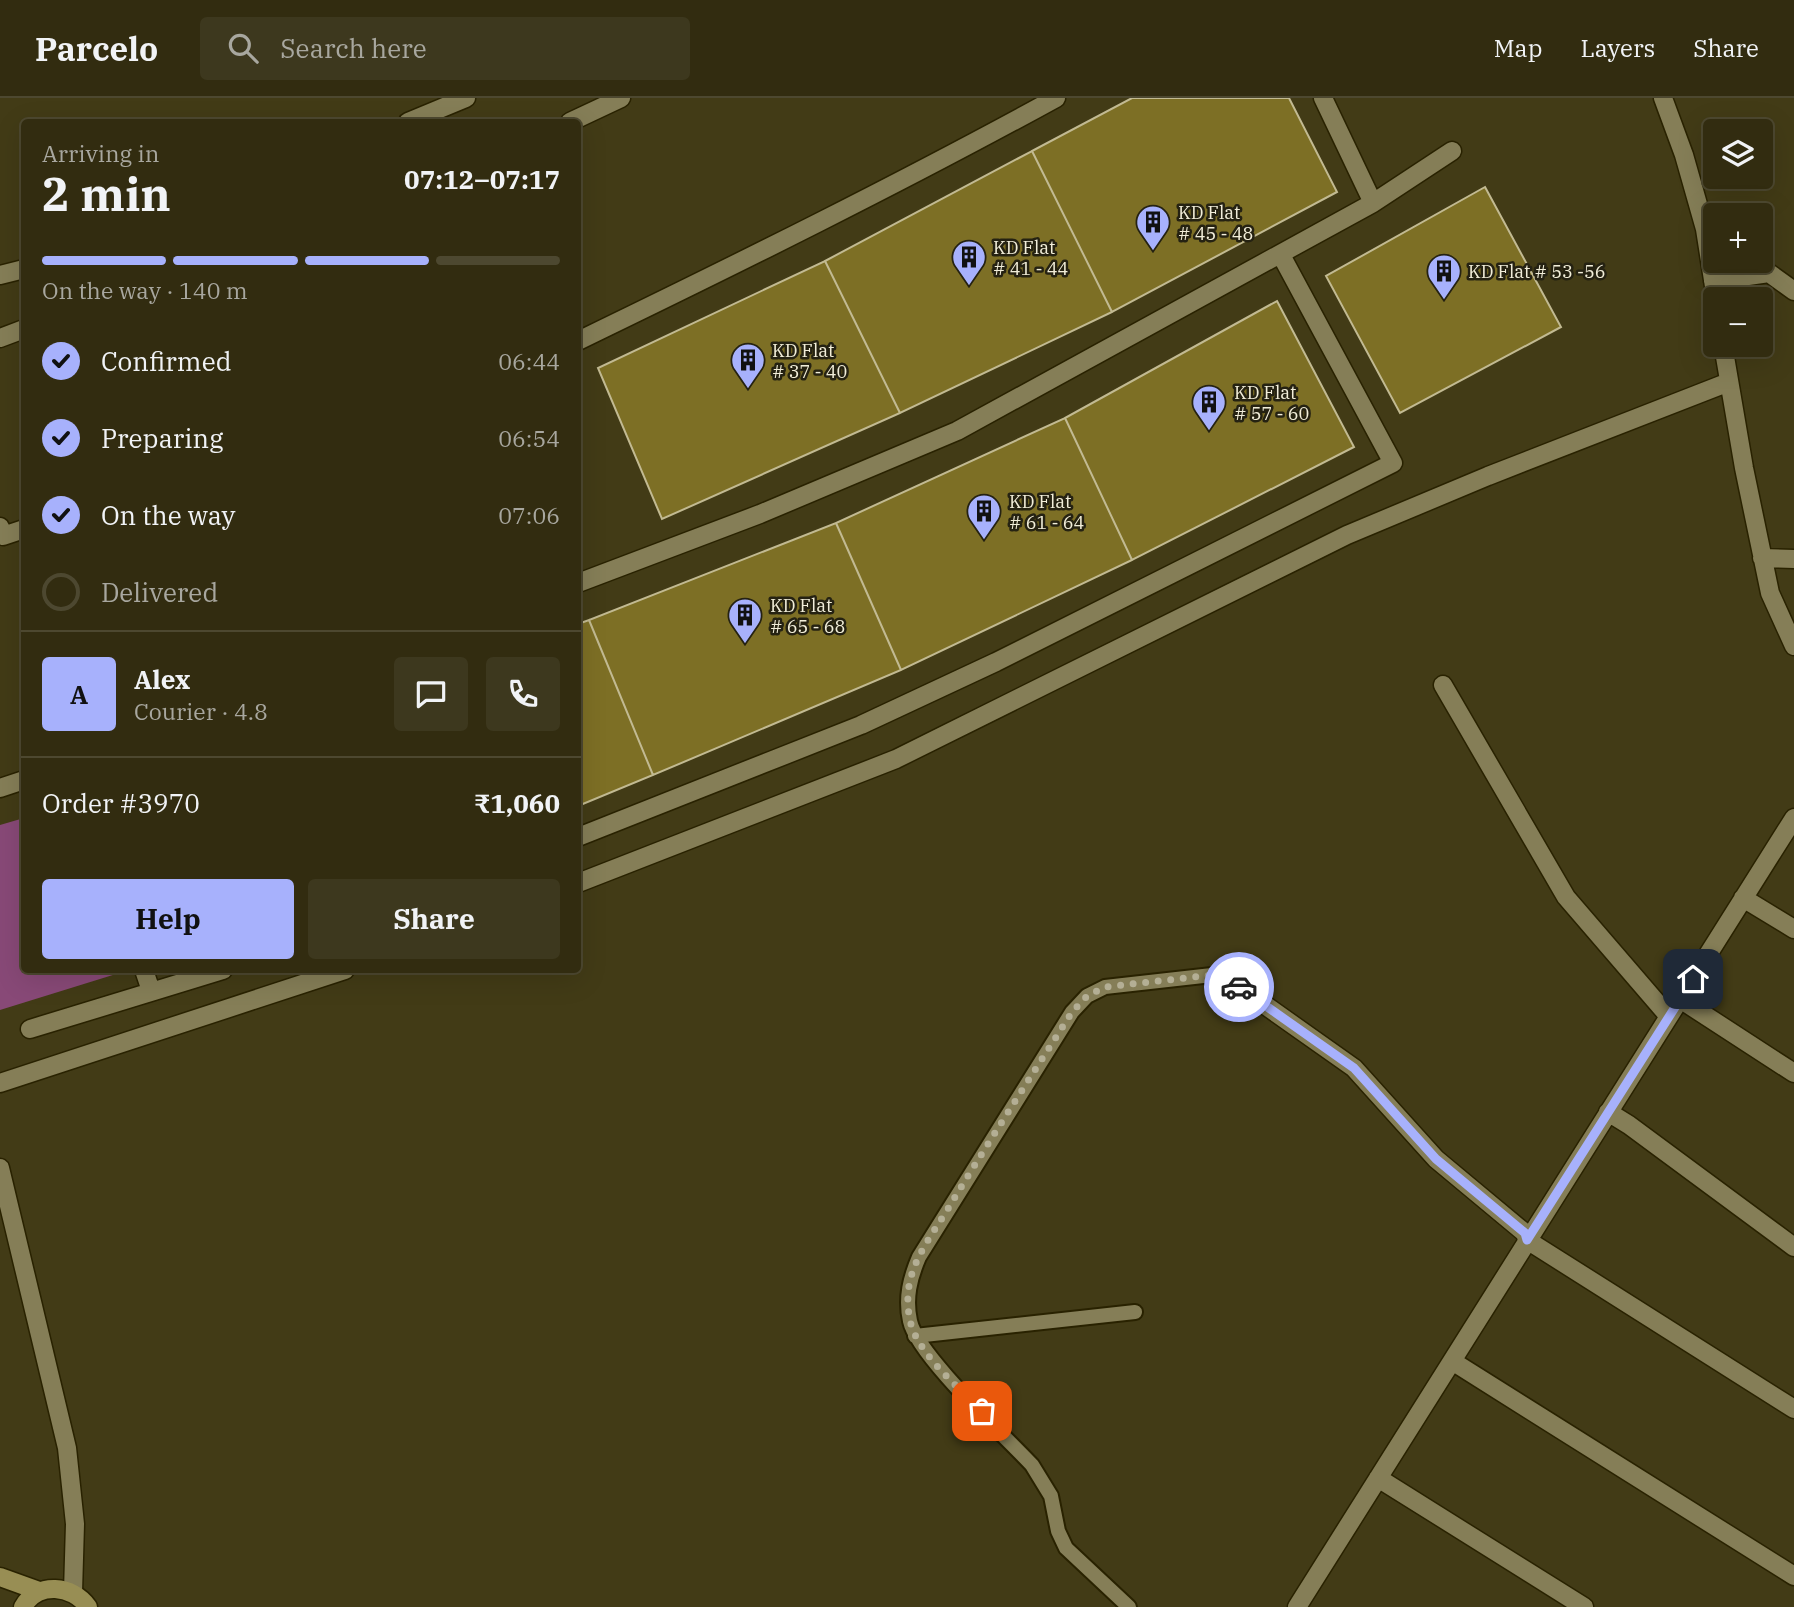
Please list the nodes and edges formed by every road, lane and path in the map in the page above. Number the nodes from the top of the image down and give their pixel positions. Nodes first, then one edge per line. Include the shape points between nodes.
1 (420, 98) edge
2 (466, 98) edge
3 (621, 98) edge
4 (1056, 98) edge
5 (1323, 98) edge
6 (1664, 98) edge
7 (435, 111) junction
8 (415, 119) edge
9 (576, 119) edge
10 (1452, 151) dead end
11 (1373, 203) junction
12 (1280, 255) junction
13 (21, 270) edge
14 (0, 275) edge
15 (1713, 281) junction
16 (1714, 287) edge
17 (1794, 291) edge
18 (21, 330) edge
19 (0, 338) edge
20 (581, 340) edge
21 (1725, 357) edge
22 (1729, 382) junction
23 (0, 527) edge
24 (21, 530) edge
25 (1762, 558) junction
26 (1794, 559) edge
27 (581, 582) edge
28 (1794, 646) edge
29 (1443, 685) dead end
30 (21, 781) edge
31 (0, 788) edge
32 (1794, 818) edge
33 (581, 836) edge
34 (581, 882) edge
35 (1743, 898) junction
36 (1794, 929) edge
37 (145, 973) edge
38 (213, 973) edge
39 (336, 973) edge
40 (1221, 974) joint
41 (151, 992) junction
42 (1675, 1007) junction
43 (30, 1029) dead end
44 (1794, 1073) edge
45 (0, 1083) edge
46 (1608, 1112) junction
47 (0, 1168) edge
48 (1527, 1240) junction
49 (1794, 1247) edge
50 (1135, 1312) dead end
51 (915, 1336) junction
52 (1452, 1361) junction
53 (1794, 1409) edge
54 (1378, 1478) junction
55 (1794, 1576) edge
56 (0, 1577) edge
57 (39, 1591) junction
58 (86, 1603) edge
59 (23, 1607) edge
60 (1129, 1607) edge
61 (1297, 1607) edge
62 (1584, 1607) edge

1 - 7 street
2 - 7 street
3 - 9 street
4 - 20 street
5 - 11 street
6 - 15 street via 1705,229
7 - 8 street
10 - 11 street
11 - 12 street
12 - 27 street via 957,431 760,514
12 - 33 street via 1393,463 861,725
13 - 14 street
15 - 16 street
15 - 17 street via 1769,273
18 - 19 street
21 - 22 street
22 - 25 street
22 - 34 street via 1347,535 896,759
23 - 24 street via 3,536
25 - 26 street
25 - 28 street via 1770,593
29 - 42 street via 1566,897 1665,1012
30 - 31 street
32 - 35 street
35 - 36 street
35 - 42 street
37 - 41 street
38 - 41 street
39 - 45 street
40 - 48 street via 1354,1068 1436,1159 1525,1233
40 - 51 lane via 1105,987 1087,996 1072,1012 919,1257 908,1298
41 - 43 street
42 - 44 street
42 - 46 street
46 - 48 street
46 - 49 street
47 - 58 street via 66,1448
48 - 52 street
48 - 53 street
50 - 51 lane
51 - 60 lane via 1042,1479 1066,1548
52 - 54 street
52 - 55 street
54 - 61 street
54 - 62 street
56 - 57 main road
57 - 58 main road via 56,1588
57 - 59 main road

